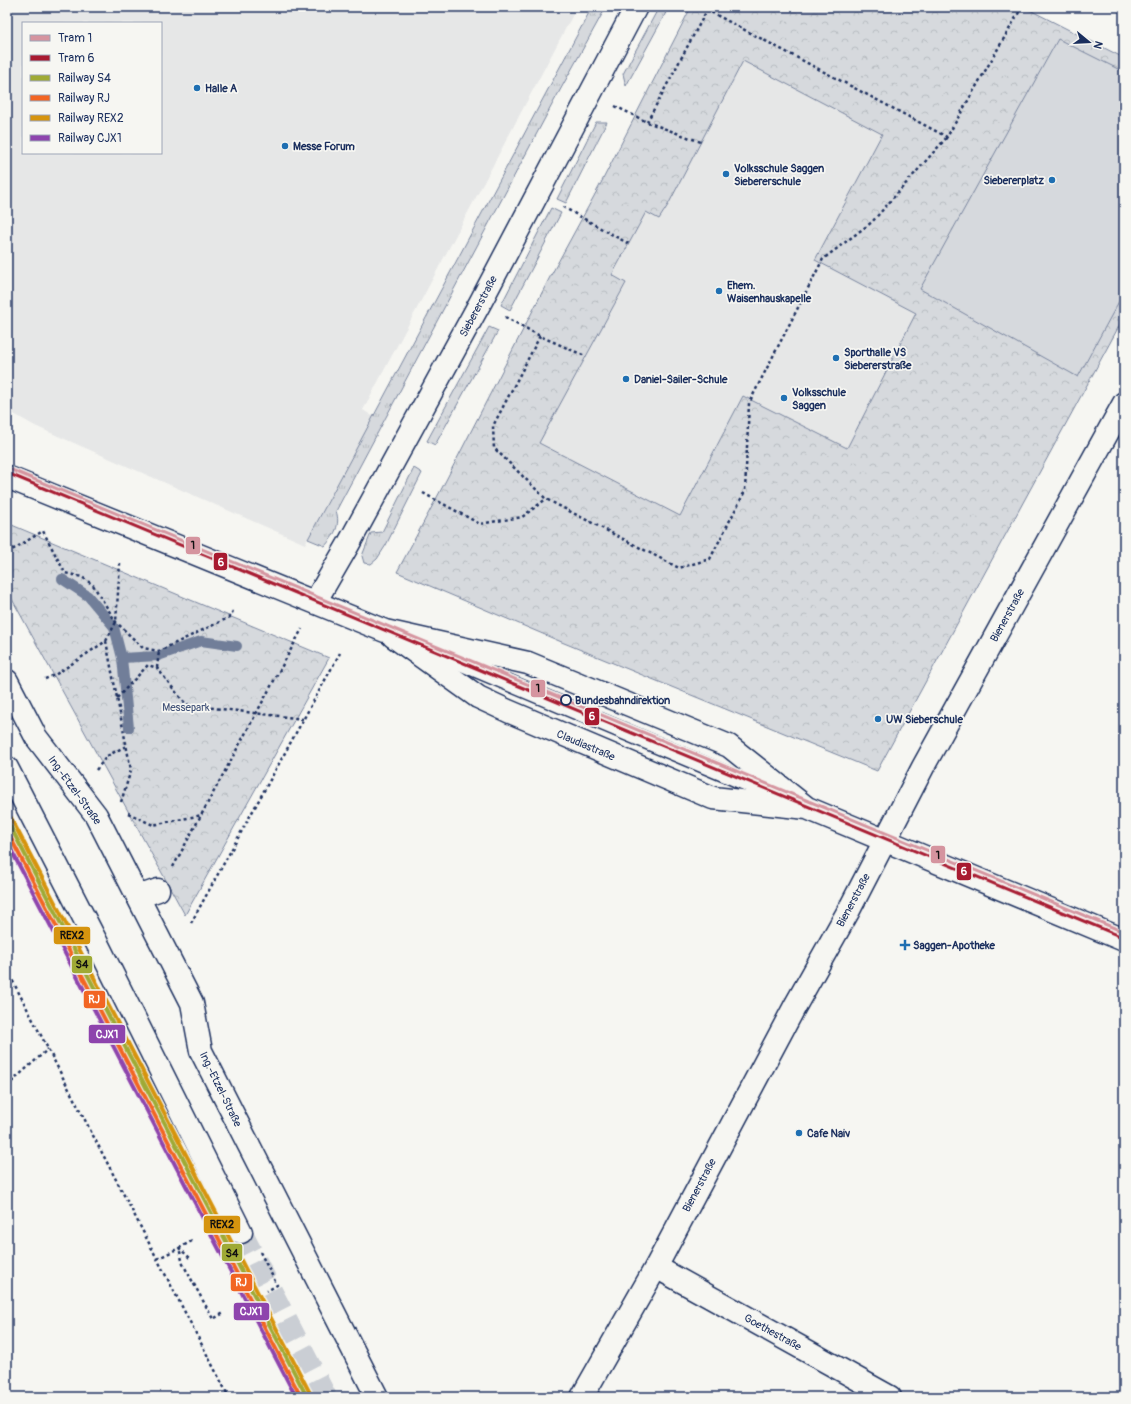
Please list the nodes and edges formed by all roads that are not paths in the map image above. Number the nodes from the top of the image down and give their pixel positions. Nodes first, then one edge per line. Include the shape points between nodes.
1 (636, 7) edge
2 (1124, 403) edge
3 (7, 477) edge
4 (315, 602) junction
5 (385, 631) junction
6 (7, 681) edge
7 (7, 768) edge
8 (807, 808) junction
9 (885, 841) junction
10 (1124, 940) edge
11 (241, 1232) tunnel mouth
12 (656, 1268) junction
13 (377, 1397) edge
14 (582, 1397) edge
15 (890, 1397) edge

1 - 4 street, Siebererstraße via 480,303
2 - 9 street, Bienerstraße
3 - 4 street, Claudiastraße
4 - 5 street, Claudiastraße
5 - 8 street, Claudiastraße via 528,663 722,743
5 - 8 street, Claudiastraße via 478,697 713,798
6 - 13 street, Ing.-Etzel-Straße via 36,737 110,811 148,893 192,1002 202,1051
7 - 11 street
8 - 9 street, Claudiastraße
9 - 10 street, Claudiastraße
9 - 12 street, Bienerstraße
12 - 14 street, Bienerstraße
12 - 15 street, Goethestraße

